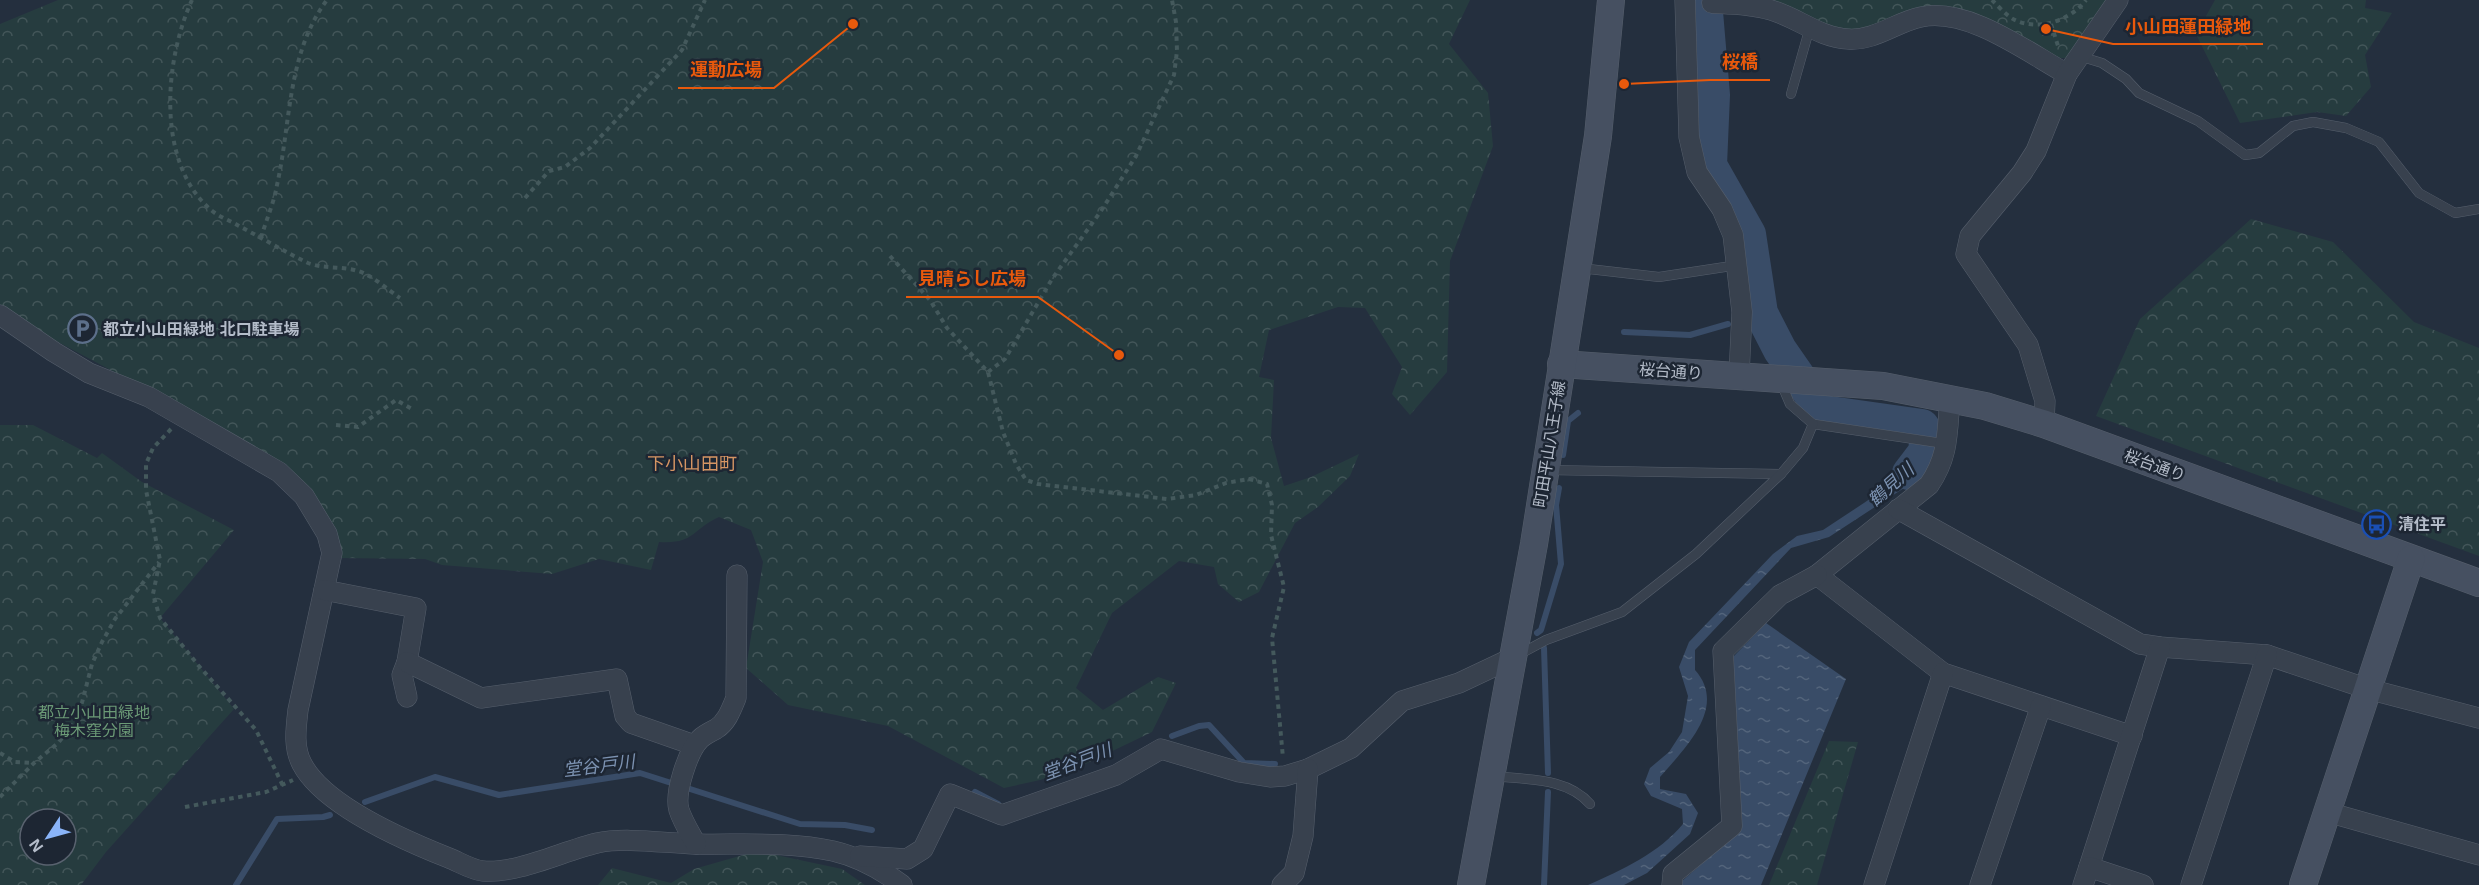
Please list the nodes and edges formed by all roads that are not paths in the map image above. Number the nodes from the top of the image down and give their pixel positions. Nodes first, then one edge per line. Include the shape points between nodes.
1 (1611, 0) edge
2 (2118, 0) edge
3 (1690, 1) edge
4 (1810, 26) junction
5 (2079, 56) junction
6 (2067, 74) junction
7 (1791, 94) dead end
8 (2479, 209) edge
9 (1738, 265) junction
10 (1577, 268) junction
11 (0, 315) edge
12 (1561, 364) junction
13 (1739, 376) junction
14 (1780, 379) junction
15 (1950, 398) junction
16 (1813, 424) junction
17 (2044, 424) junction
18 (1941, 443) junction
19 (1545, 470) junction
20 (1781, 474) junction
21 (1898, 509) junction
22 (2411, 559) junction
23 (737, 575) dead end
24 (1817, 575) junction
25 (2479, 583) edge
26 (324, 590) junction
27 (2160, 647) junction
28 (2267, 655) junction
29 (1512, 658) junction
30 (407, 662) junction
31 (1943, 673) junction
32 (2368, 689) junction
33 (407, 697) dead end
34 (2041, 706) junction
35 (2479, 718) edge
36 (2132, 736) junction
37 (694, 745) junction
38 (1308, 769) junction
39 (1491, 776) junction
40 (1590, 804) dead end
41 (2327, 812) junction
42 (696, 844) junction
43 (2479, 855) edge
44 (848, 856) junction
45 (503, 871) junction
46 (2086, 876) edge
47 (481, 885) edge
48 (902, 885) edge
49 (1282, 885) edge
50 (1471, 885) edge
51 (1672, 885) edge
52 (1874, 885) edge
53 (1980, 885) edge
54 (2143, 885) edge
55 (2191, 885) edge
56 (2303, 885) edge

1 - 10 street, 町田平山八王子線 via 1598,136
2 - 5 street
3 - 4 street via 1767,9
3 - 9 street via 1689,137 1697,172 1722,209 1733,235
4 - 6 street via 1836,37 1858,39 1919,17 1959,18
4 - 7 lane
5 - 6 street
5 - 8 lane via 2102,63 2139,93 2198,122 2245,155 2259,153 2293,126 2313,122 2346,128 2379,142 2418,193 2455,213
6 - 17 street via 2036,151 1970,236 1966,254 2028,345 2045,401
9 - 10 lane via 1659,277
9 - 13 street via 1742,312
10 - 12 street, 町田平山八王子線
11 - 26 street via 89,373 120,383 184,415 279,472 304,496 327,534 332,553
12 - 13 street, 桜台通り
12 - 19 street, 町田平山八王子線
13 - 14 street, 桜台通り
14 - 15 street, 桜台通り via 1883,386
14 - 16 lane via 1790,404
15 - 17 street, 桜台通り
15 - 18 street
16 - 18 lane
16 - 20 lane via 1803,448
17 - 22 street, 桜台通り
18 - 21 street via 1940,468 1929,485
19 - 20 lane
19 - 29 street, 町田平山八王子線
20 - 29 lane via 1696,554 1622,612 1546,640
21 - 24 street
21 - 27 street via 2140,644
22 - 25 street, 桜台通り
22 - 32 street
23 - 37 street via 736,698 729,716
24 - 31 street
24 - 51 street via 1780,595 1723,651 1732,826 1673,874
26 - 30 street via 416,608
26 - 45 street via 298,710 297,753 306,771 328,794 366,819 481,871
27 - 28 street
27 - 36 street
28 - 32 street
28 - 55 street
29 - 38 street via 1459,683 1402,701 1351,748
29 - 39 street, 町田平山八王子線
30 - 33 street via 402,675
30 - 37 street via 482,698 617,679 625,716 631,723
31 - 34 street
31 - 52 street
32 - 35 street
32 - 41 street
34 - 36 street
34 - 53 street
36 - 46 street
37 - 42 street via 682,775 678,802
38 - 44 street via 1270,777 1161,749 1116,775 1002,815 950,794 923,849 907,859
38 - 49 street via 1303,836 1294,873
39 - 40 lane via 1560,783
39 - 50 street, 町田平山八王子線
41 - 43 street
41 - 56 street
42 - 44 street via 805,847
42 - 45 street via 600,843
44 - 48 street
45 - 47 street
46 - 54 street

